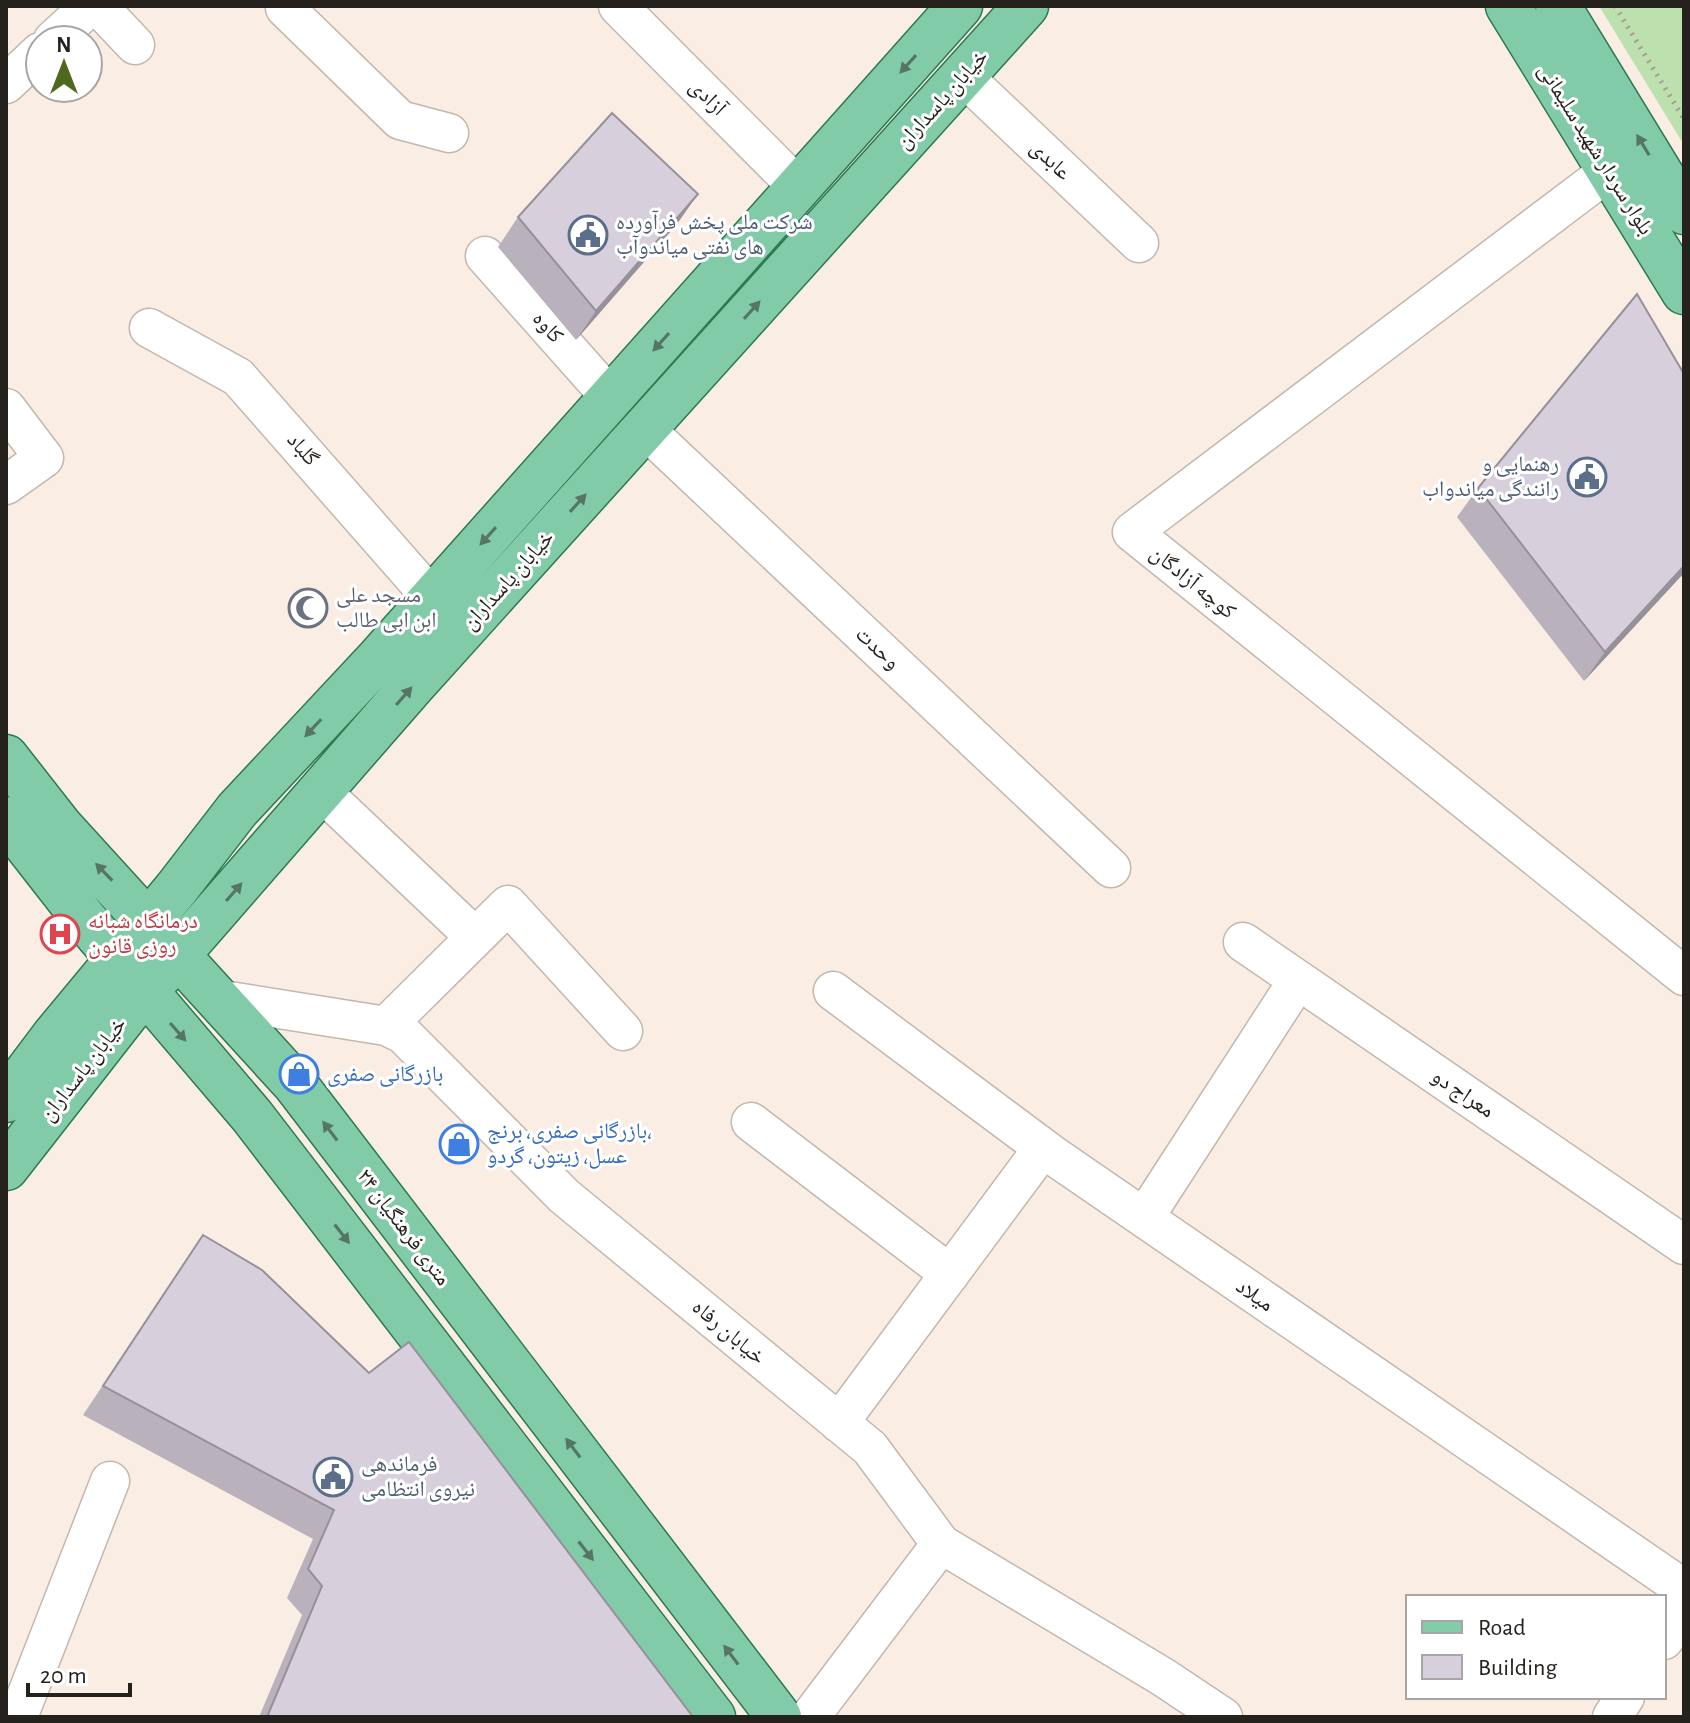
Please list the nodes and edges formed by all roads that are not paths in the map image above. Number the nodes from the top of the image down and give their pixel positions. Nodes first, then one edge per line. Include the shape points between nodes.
1 (90, 6) edge
2 (98, 6) edge
3 (618, 6) edge
4 (960, 6) edge
5 (1026, 6) edge
6 (1508, 6) edge
7 (1558, 6) edge
8 (285, 7) edge
9 (70, 24) edge
10 (135, 45) dead end
11 (963, 76) junction
12 (449, 133) dead end
13 (1609, 171) junction
14 (798, 187) junction
15 (1684, 212) edge
16 (1139, 243) dead end
17 (485, 256) dead end
18 (1684, 292) edge
19 (149, 328) dead end
20 (611, 398) junction
21 (6, 408) edge
22 (645, 429) junction
23 (6, 485) edge
24 (432, 598) junction
25 (6, 757) edge
26 (321, 791) junction
27 (6, 819) edge
28 (1111, 868) dead end
29 (149, 922) junction
30 (475, 937) junction
31 (1243, 942) dead end
32 (178, 956) junction
33 (117, 959) junction
34 (1684, 976) edge
35 (1298, 980) junction
36 (833, 991) dead end
37 (145, 993) junction
38 (216, 999) junction
39 (386, 1026) junction
40 (623, 1031) dead end
41 (6, 1100) edge
42 (751, 1122) dead end
43 (1043, 1148) junction
44 (6, 1168) edge
45 (1144, 1218) junction
46 (1684, 1245) edge
47 (950, 1274) junction
48 (839, 1423) junction
49 (110, 1481) dead end
50 (941, 1544) junction
51 (1684, 1589) edge
52 (1684, 1610) edge
53 (1666, 1637) edge
54 (1624, 1699) edge
55 (18, 1717) edge
56 (713, 1717) edge
57 (779, 1717) edge
58 (810, 1717) edge
59 (1223, 1717) edge
60 (1612, 1717) edge

1 - 9 street
2 - 10 street
3 - 14 street, آزادی
4 -> 14 main road, خیابان پاسداران
5 - 11 main road, خیابان پاسداران
6 - 13 main road, بلوار سردار شهید سلیمانی
15 -> 7 main road, بلوار سردار شهید سلیمانی
8 - 12 street via 400,120
11 - 16 street, عابدی
22 -> 11 main road, خیابان پاسداران
13 - 18 main road, بلوار سردار شهید سلیمانی
13 - 34 street, کوچه آزادگان via 1132,532
14 -> 20 main road, خیابان پاسداران
17 - 20 street, کاوه
19 - 24 street, گلباد via 238,377
20 -> 24 main road, خیابان پاسداران
21 - 23 street via 44,458
26 -> 22 main road, خیابان پاسداران
22 - 28 street, وحدت
24 -> 29 main road, خیابان پاسداران via 237,810
29 -> 25 main road, ۲۴ متری فرهنگیان via 60,826
26 - 30 street
32 -> 26 main road, خیابان پاسداران
27 - 33 main road
29 - 32 main road, ۲۴ متری فرهنگیان
29 - 33 main road, خیابان پاسداران
30 - 39 street
30 - 40 street via 508,905
31 - 35 street, معراج دو
32 - 37 main road, خیابان پاسداران
32 - 38 main road, ۲۴ متری فرهنگیان
33 - 37 main road
33 - 41 main road, خیابان پاسداران
35 - 45 street
35 - 46 street, معراج دو
36 - 43 street, میلاد
37 - 44 main road, خیابان پاسداران
37 -> 56 main road via 252,1116
38 - 39 street, خیابان رفاه
57 -> 38 main road, ۲۴ متری فرهنگیان via 295,1084
39 - 48 street, خیابان رفاه via 403,1034 564,1196
42 - 47 street
43 - 45 street, میلاد
43 - 47 street
45 - 51 street, میلاد
47 - 48 street
48 - 50 street, خیابان رفاه via 870,1448
49 - 55 street
50 - 58 street
50 - 59 street, خیابان رفاه
52 - 53 street
54 - 60 street

